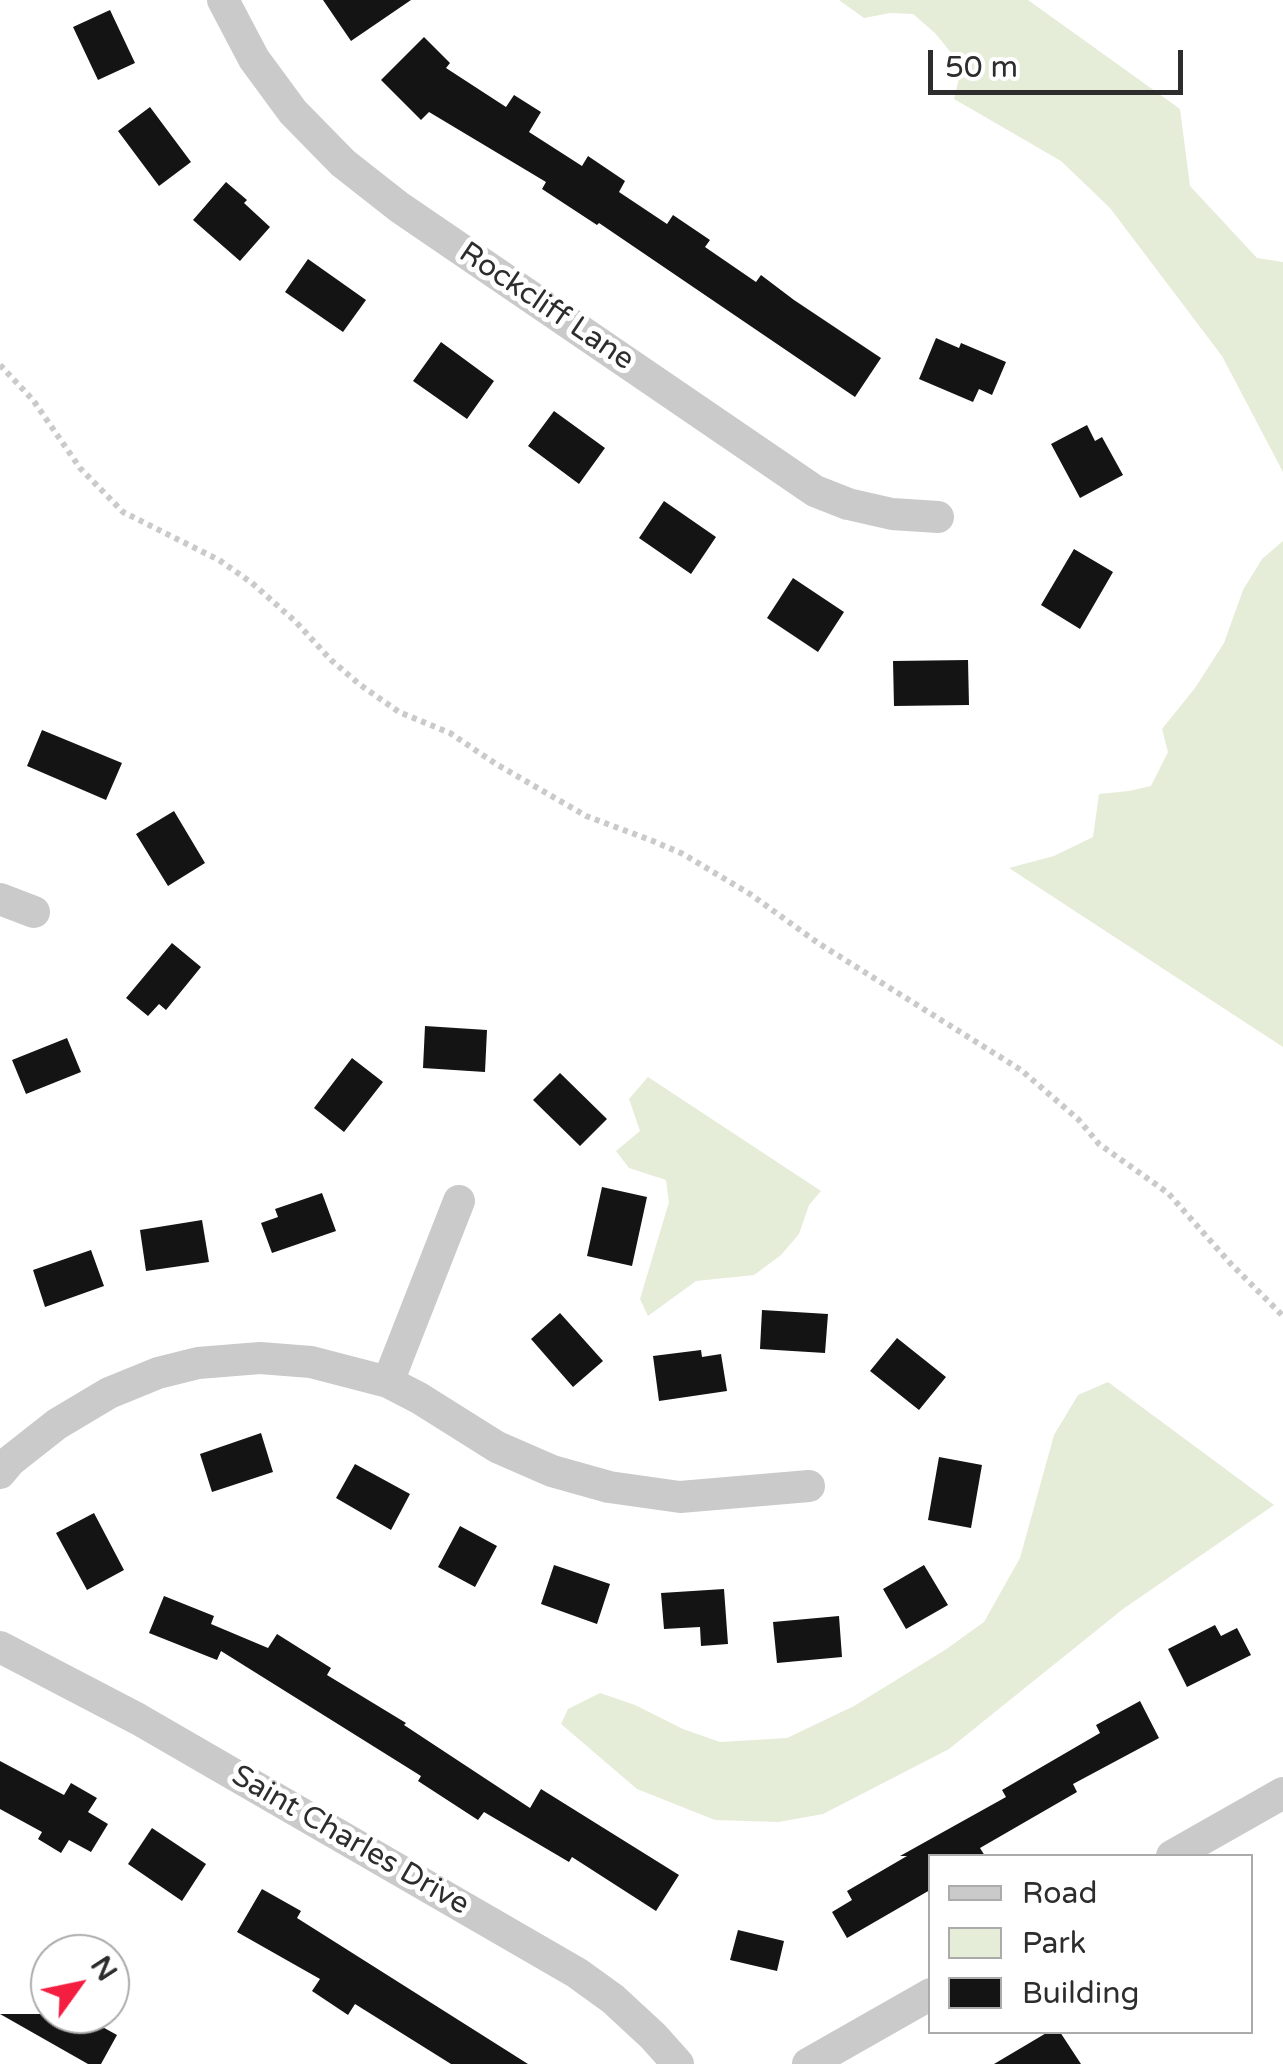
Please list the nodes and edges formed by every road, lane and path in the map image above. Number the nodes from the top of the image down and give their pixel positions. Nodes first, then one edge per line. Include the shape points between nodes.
1 (222, 0) edge
2 (0, 365) edge
3 (938, 517) dead end
4 (0, 899) edge
5 (34, 912) dead end
6 (459, 1202) dead end
7 (1283, 1316) edge
8 (388, 1382) junction
9 (0, 1472) edge
10 (810, 1486) dead end
11 (0, 1647) edge
12 (1283, 1793) edge
13 (1176, 1854) edge
14 (928, 1995) edge
15 (678, 2064) edge
16 (808, 2064) edge

1 - 3 street, Rockcliff Lane via 294,112 399,207 815,491 892,514
2 - 7 path via 123,512 252,582 331,660 400,712 450,732 586,816 683,854 1021,1070 1099,1144 1168,1193
4 - 5 street
6 - 8 street
8 - 9 street via 311,1362 198,1363 109,1393 57,1424
8 - 10 street via 497,1447 609,1488 680,1496
11 - 15 street, Saint Charles Drive via 138,1719 578,1973
12 - 13 street
14 - 16 street

